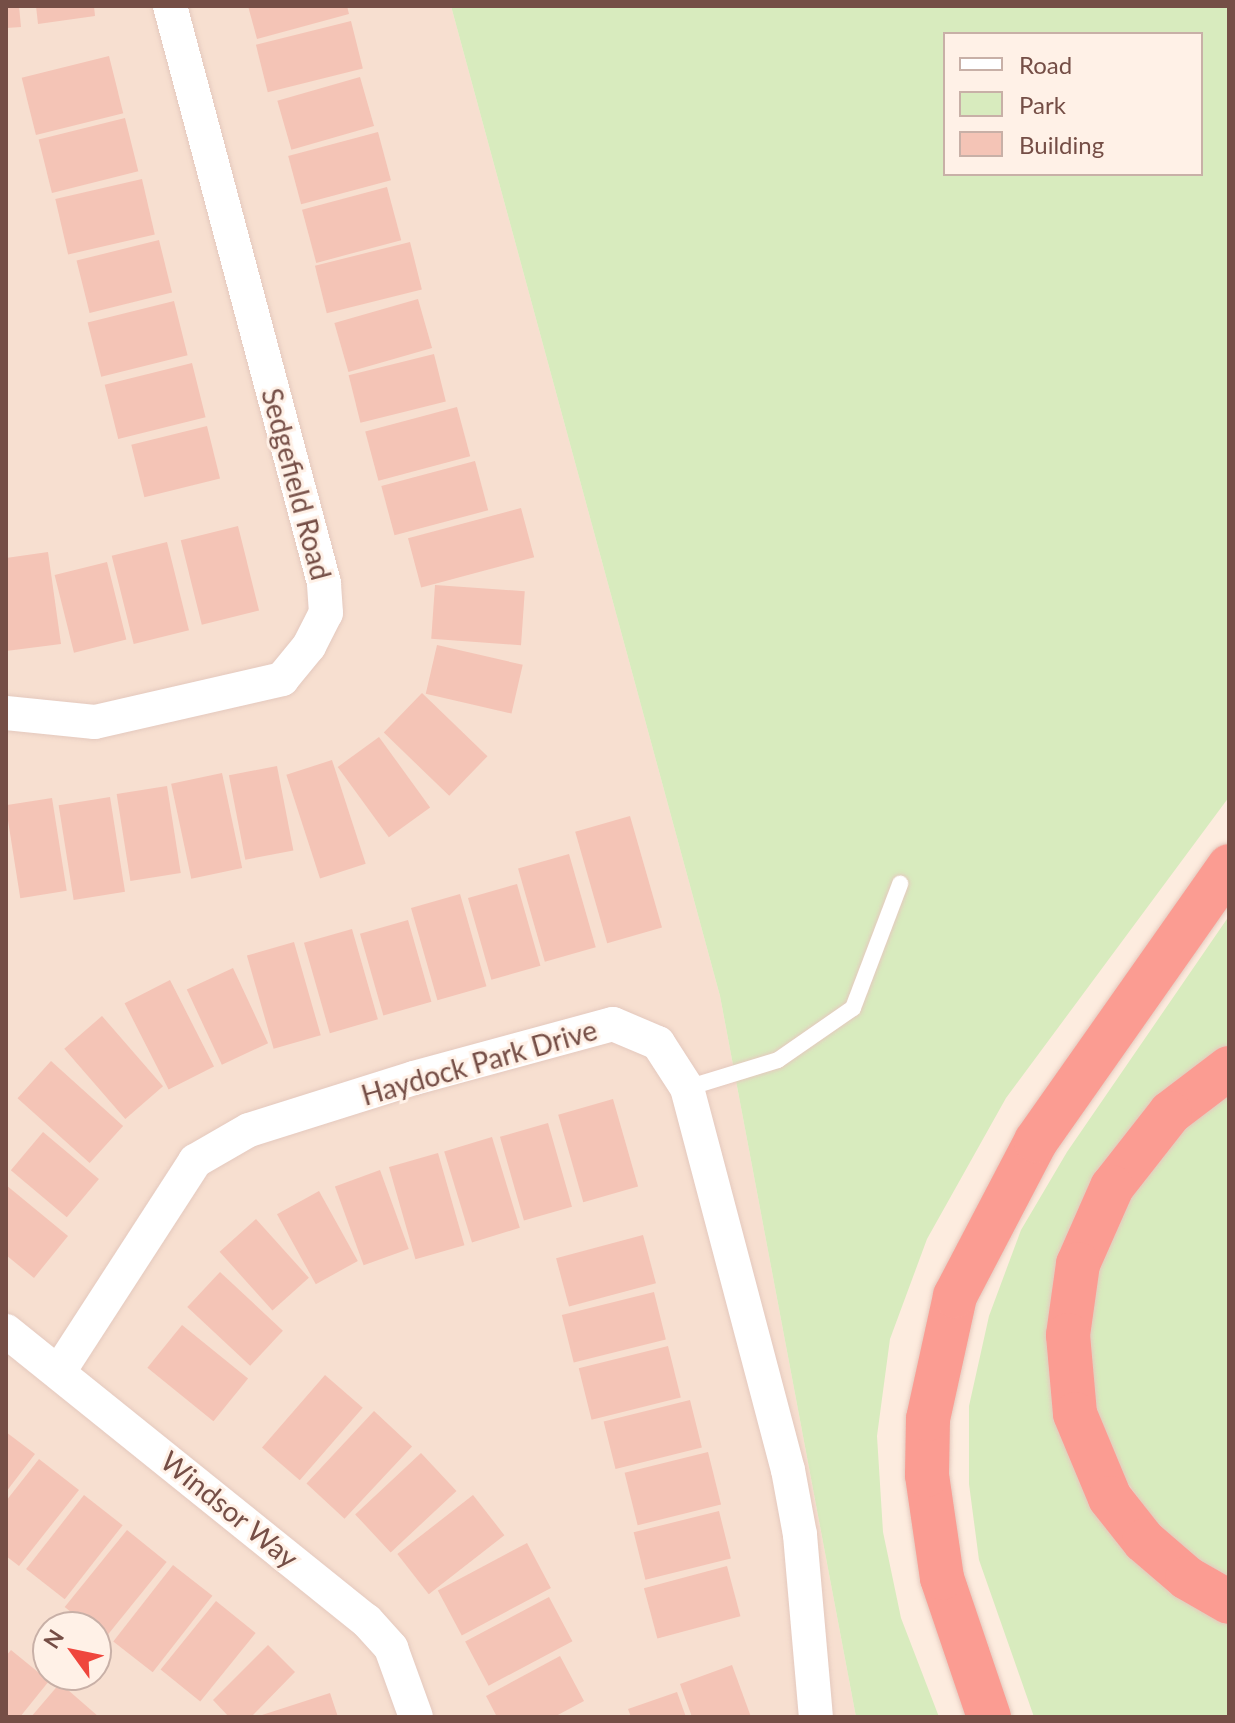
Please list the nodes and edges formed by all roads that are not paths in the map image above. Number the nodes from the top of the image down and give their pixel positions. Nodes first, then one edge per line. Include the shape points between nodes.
1 (170, 6) edge
2 (6, 713) edge
3 (1229, 866) edge
4 (900, 884) dead end
5 (1229, 1068) edge
6 (687, 1088) junction
7 (6, 1331) edge
8 (60, 1370) junction
9 (1229, 1602) edge
10 (416, 1717) edge
11 (816, 1717) edge
12 (989, 1717) edge

1 - 2 street, Sedgefield Road via 324,583 326,613 309,646 282,679 95,722
3 - 12 highway via 1036,1141 955,1296 928,1419 927,1475 942,1578
4 - 6 lane via 853,1008 778,1060
5 - 9 highway via 1170,1113 1112,1187 1078,1264 1068,1335 1075,1414 1110,1498 1144,1541 1187,1578
6 - 8 street, Haydock Park Drive via 658,1043 613,1024 249,1130 195,1161
6 - 11 street, Haydock Park Drive via 788,1470 800,1535
7 - 8 street, Windsor Way
8 - 10 street, Windsor Way via 366,1620 391,1648

